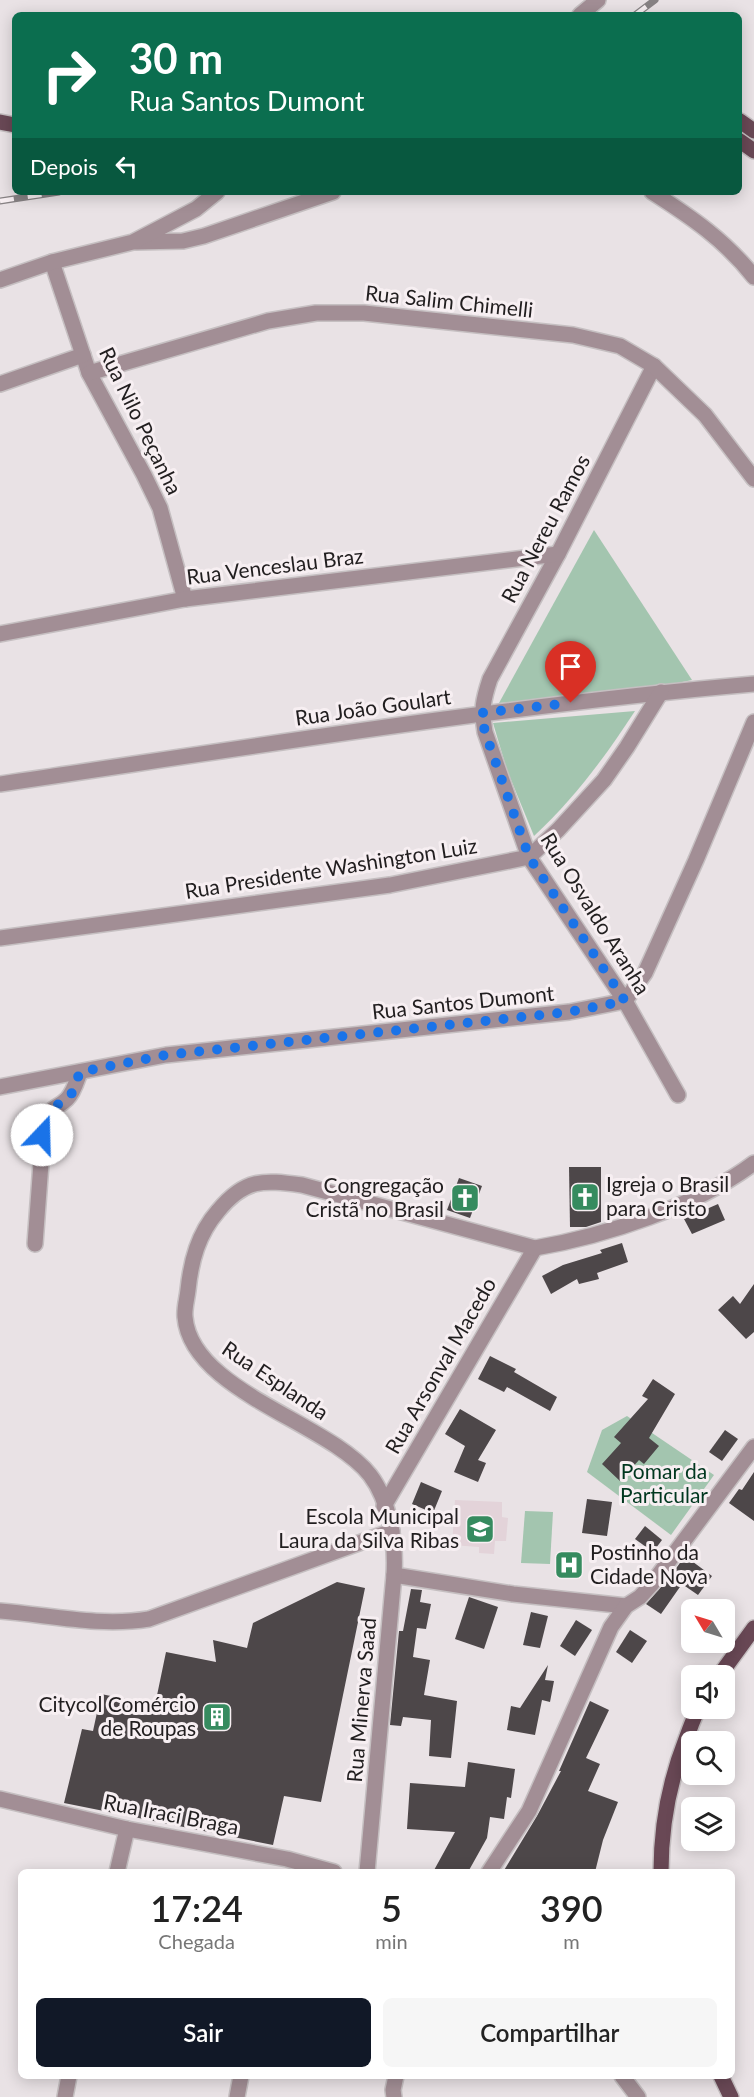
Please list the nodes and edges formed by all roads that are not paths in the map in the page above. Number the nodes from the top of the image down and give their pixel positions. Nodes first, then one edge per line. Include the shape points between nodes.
1 (598, 0) edge
2 (584, 12) edge
3 (213, 195) edge
4 (324, 195) edge
5 (656, 195) edge
6 (134, 242) junction
7 (52, 262) junction
8 (754, 277) edge
9 (0, 280) edge
10 (83, 355) junction
11 (654, 366) junction
12 (89, 373) junction
13 (0, 384) edge
14 (754, 479) edge
15 (558, 554) junction
16 (185, 599) junction
17 (0, 634) edge
18 (754, 684) edge
19 (661, 692) junction
20 (481, 713) junction
21 (754, 722) edge
22 (0, 784) edge
23 (529, 857) junction
24 (0, 938) edge
25 (625, 1001) junction
26 (80, 1072) junction
27 (0, 1087) edge
28 (678, 1095) dead end
29 (754, 1163) edge
30 (35, 1244) dead end
31 (535, 1248) junction
32 (754, 1448) edge
33 (384, 1506) junction
34 (392, 1531) junction
35 (394, 1575) junction
36 (626, 1606) junction
37 (0, 1611) edge
38 (754, 1629) edge
39 (727, 1665) edge
40 (694, 1719) edge
41 (0, 1800) edge
42 (127, 1829) junction
43 (286, 1866) edge
44 (118, 1869) edge
45 (310, 1869) edge
46 (368, 1869) edge
47 (491, 1869) edge
48 (661, 1869) edge
49 (68, 2079) edge
50 (240, 2079) edge
51 (395, 2079) edge
52 (624, 2079) edge
53 (722, 2079) edge
54 (64, 2097) edge
55 (237, 2097) edge
56 (394, 2097) edge
57 (638, 2097) edge
58 (731, 2097) edge

1 - 2 street
3 - 6 street via 196,209
4 - 6 street via 194,238
5 - 8 street via 710,231
6 - 7 street
7 - 9 street
7 - 10 street, Rua Nilo Peçanha
10 - 12 street, Rua Nilo Peçanha
10 - 13 street
11 - 12 street, Rua Salim Chimelli via 620,346 573,335 364,314 316,313 267,321
11 - 14 street, Rua Salim Chimelli via 705,415
11 - 15 street, Rua Nereu Ramos
12 - 16 street, Rua Nilo Peçanha via 160,508
15 - 16 street, Rua Venceslau Braz
15 - 20 street, Rua Nereu Ramos via 490,679
16 - 17 street, Rua Venceslau Braz
18 - 19 street, Rua João Goulart
19 - 20 street, Rua João Goulart
19 - 23 street via 604,780
20 - 22 street, Rua João Goulart
20 - 23 street, Rua Osvaldo Aranha
21 - 25 street via 645,973
23 - 24 street, Rua Presidente Washington Luiz via 390,885
23 - 25 street, Rua Osvaldo Aranha
25 - 26 street, Rua Santos Dumont via 569,1012 166,1055
25 - 28 street, Rua Osvaldo Aranha
26 - 27 street, Rua Santos Dumont
26 - 30 street via 71,1095 52,1108 44,1123
29 - 31 street, Rua Esplanda via 665,1210 574,1241
31 - 33 street, Rua Arsonval Macedo
31 - 33 street, Rua Esplanda via 302,1185 270,1181 250,1184 228,1199 209,1221 190,1271 185,1317 190,1337 202,1357 217,1372 352,1458 370,1476
32 - 36 street via 651,1585
33 - 34 street, Rua Esplanda
34 - 35 street, Rua Minerva Saad via 396,1550
34 - 37 street via 149,1619 93,1622
35 - 36 street via 513,1594
35 - 46 street, Rua Minerva Saad
36 - 47 street via 611,1627 529,1811
38 - 39 main road
40 - 48 main road via 667,1799
41 - 42 street, Rua Iraci Braga
42 - 43 street, Rua Iraci Braga
42 - 44 street
43 - 45 street, Rua Iraci Braga
49 - 54 street
50 - 55 street
51 - 56 street
52 - 57 street
53 - 58 main road

